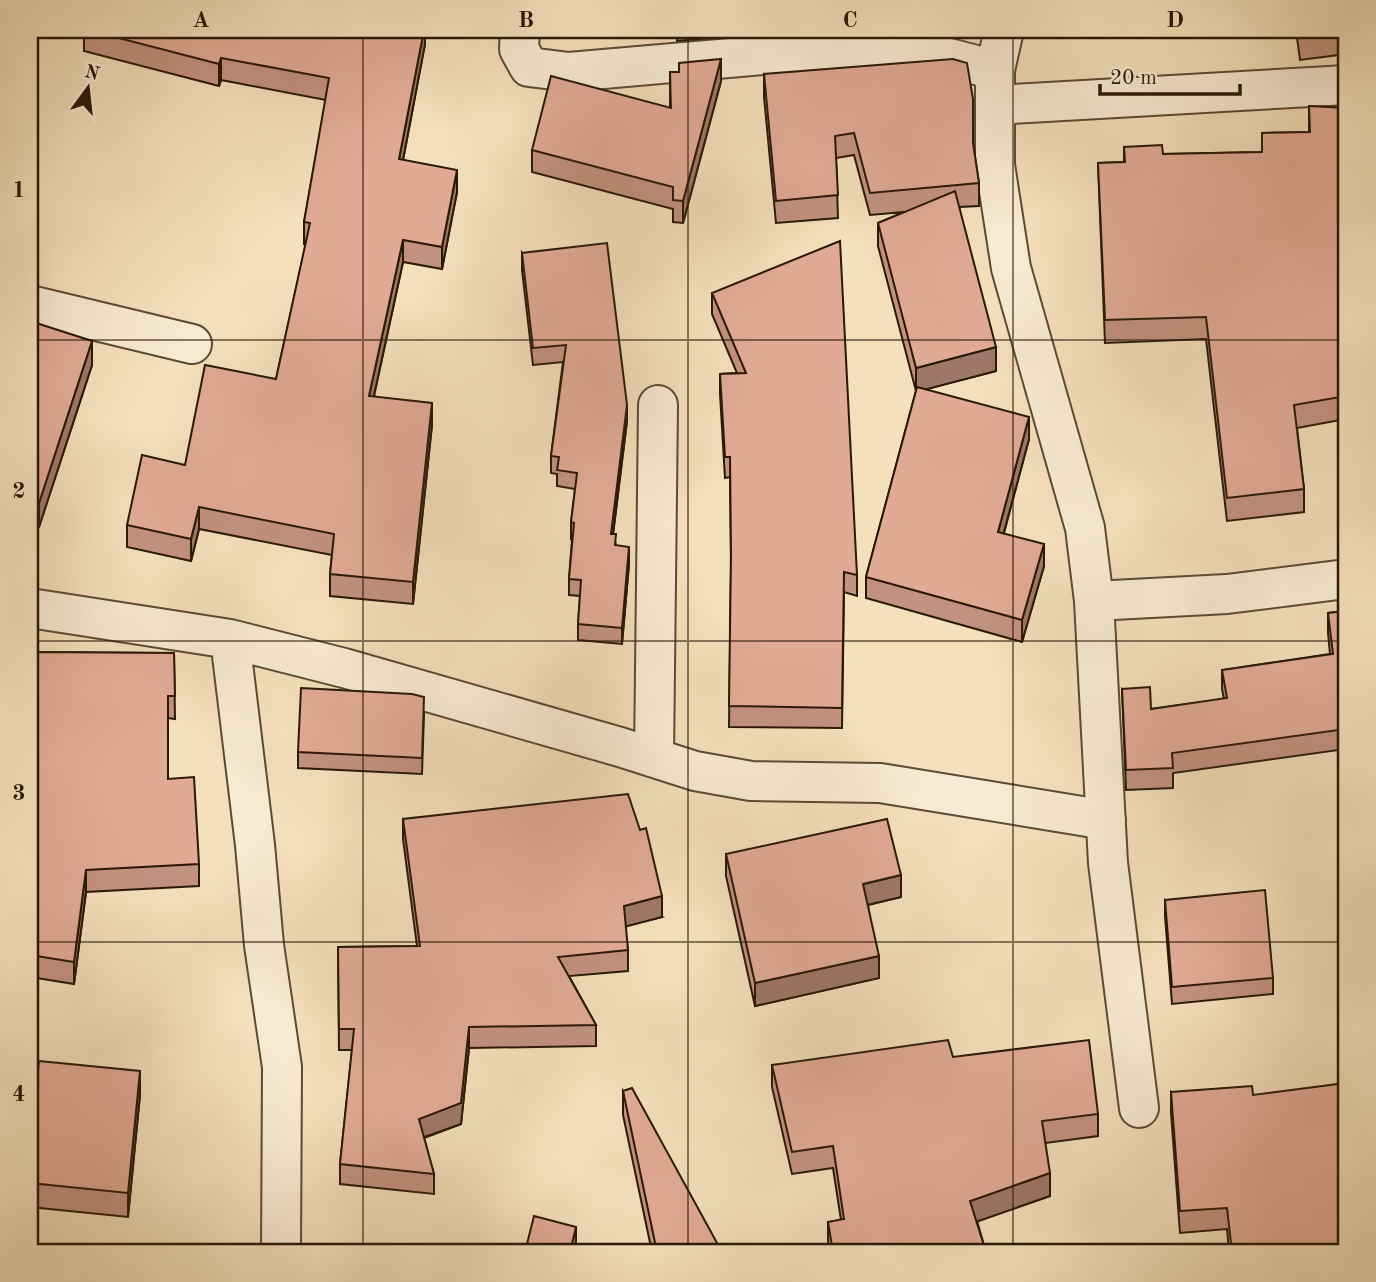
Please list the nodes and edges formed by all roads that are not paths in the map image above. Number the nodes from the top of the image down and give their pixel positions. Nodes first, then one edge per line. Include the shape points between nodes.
1 (520, 30) edge
2 (1004, 30) edge
3 (1346, 85) edge
4 (995, 88) junction
5 (30, 305) edge
6 (192, 344) dead end
7 (658, 405) dead end
8 (1346, 579) edge
9 (1094, 601) junction
10 (30, 608) edge
11 (230, 639) junction
12 (654, 758) junction
13 (1106, 820) junction
14 (1139, 1108) dead end
15 (281, 1252) edge

1 - 4 street via 519,48 529,67 569,72 833,49 930,53
2 - 4 street
3 - 4 street
4 - 9 street via 995,165 1011,268 1085,528
5 - 6 street
7 - 12 street
8 - 9 street via 1227,594
9 - 13 street
10 - 11 street
11 - 12 street
11 - 15 street via 282,1067
12 - 13 street via 751,781 880,783
13 - 14 street

